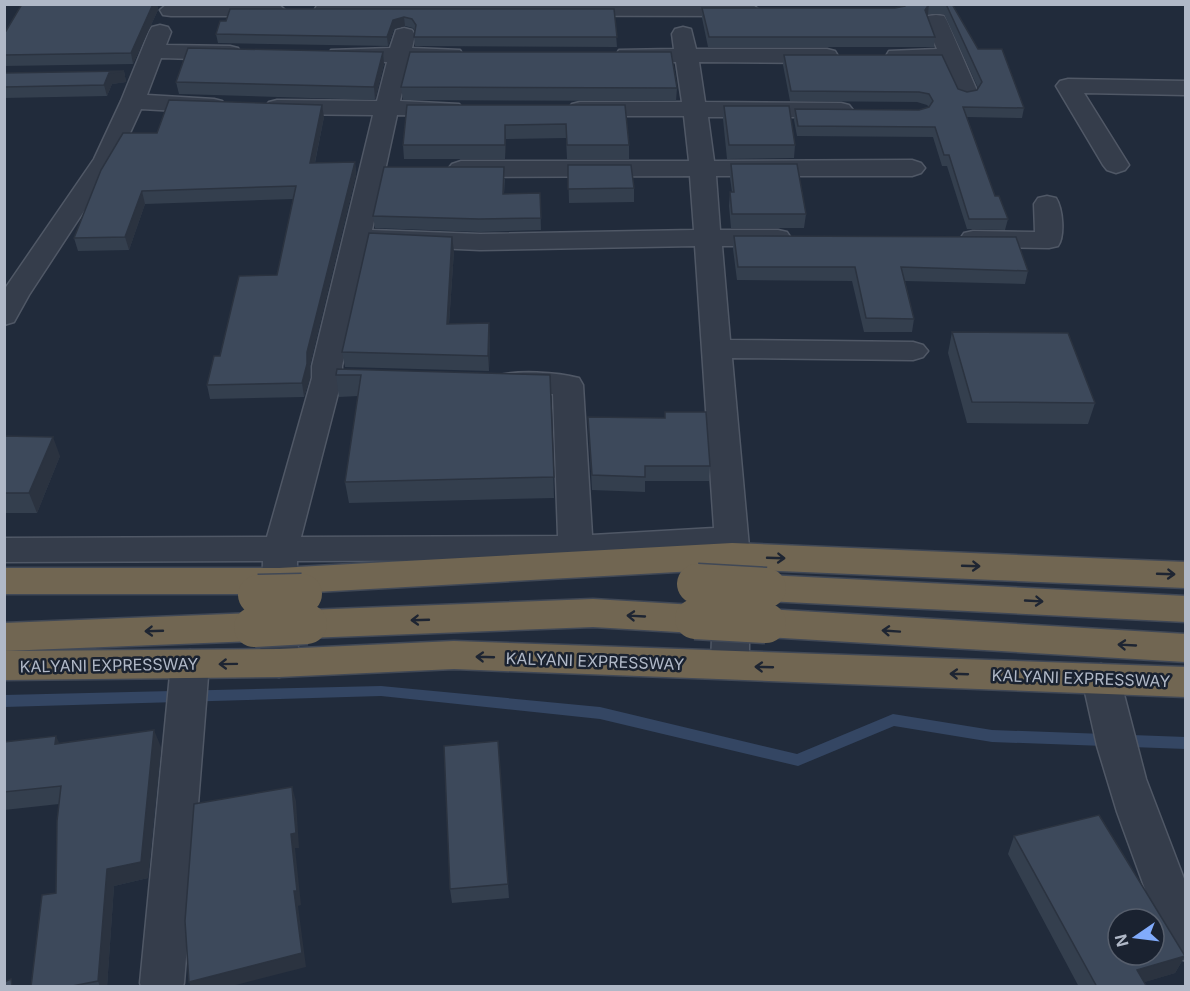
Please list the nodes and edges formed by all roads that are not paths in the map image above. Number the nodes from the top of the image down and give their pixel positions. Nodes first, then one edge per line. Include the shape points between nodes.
1 (411, 6) edge
2 (173, 7) edge
3 (677, 7) edge
4 (769, 10) edge
5 (936, 21) dead end
6 (247, 54) edge
7 (318, 54) edge
8 (399, 55) junction
9 (468, 55) edge
10 (606, 55) edge
11 (687, 55) junction
12 (848, 56) edge
13 (872, 56) edge
14 (952, 56) junction
15 (138, 66) junction
16 (1185, 88) edge
17 (966, 93) edge
18 (133, 101) junction
19 (234, 107) edge
20 (258, 107) edge
21 (387, 109) junction
22 (470, 109) edge
23 (552, 109) edge
24 (695, 109) junction
25 (859, 110) edge
26 (1116, 165) dead end
27 (912, 168) dead end
28 (443, 169) edge
29 (702, 169) junction
30 (1047, 204) dead end
31 (357, 237) junction
32 (707, 238) junction
33 (802, 238) edge
34 (943, 239) edge
35 (8, 302) edge
36 (716, 350) junction
37 (913, 351) dead end
38 (476, 382) edge
39 (576, 548) junction
40 (731, 548) junction
41 (4, 550) edge
42 (1185, 575) edge
43 (4, 581) edge
44 (280, 595) junction
45 (4, 602) edge
46 (1185, 609) edge
47 (4, 637) edge
48 (1185, 648) edge
49 (279, 663) junction
50 (730, 665) junction
51 (4, 666) edge
52 (188, 675) junction
53 (1185, 682) edge
54 (1104, 696) junction
55 (1185, 941) edge
56 (162, 983) dead end

1 - 2 street
1 - 3 street
1 - 8 street
2 - 15 street
3 - 4 street
3 - 11 street
5 - 14 street
6 - 15 street
7 - 8 street
8 - 9 street
8 - 21 street
10 - 11 street
11 - 12 street
11 - 24 street
13 - 14 street
14 - 17 street
15 - 18 street
16 - 26 street via 1068,86
18 - 19 street
18 - 35 street via 106,159
20 - 21 street
21 - 22 street
21 - 31 street via 385,169
23 - 24 street
24 - 25 street
24 - 29 street
27 - 29 street
28 - 29 street
29 - 32 street
30 - 34 street via 1049,240
31 - 32 street via 480,242
31 - 44 street via 327,366 339,378
32 - 33 street
32 - 36 street
36 - 37 street
36 - 40 street
38 - 39 street via 568,385
39 - 40 street
39 - 44 street
40 -> 42 highway
40 - 44 highway
40 - 50 street
41 - 44 street
43 - 44 highway
44 - 45 highway
44 -> 46 highway, bridge via 433,591 602,579
44 -> 47 highway
48 -> 44 highway, bridge
44 - 49 street
50 -> 49 highway, KALYANI EXPRESSWAY via 454,656
49 -> 52 highway, KALYANI EXPRESSWAY
54 -> 50 highway, KALYANI EXPRESSWAY
51 - 52 highway, KALYANI EXPRESSWAY
52 - 56 street
53 - 54 highway, KALYANI EXPRESSWAY
54 - 55 street via 1125,775

